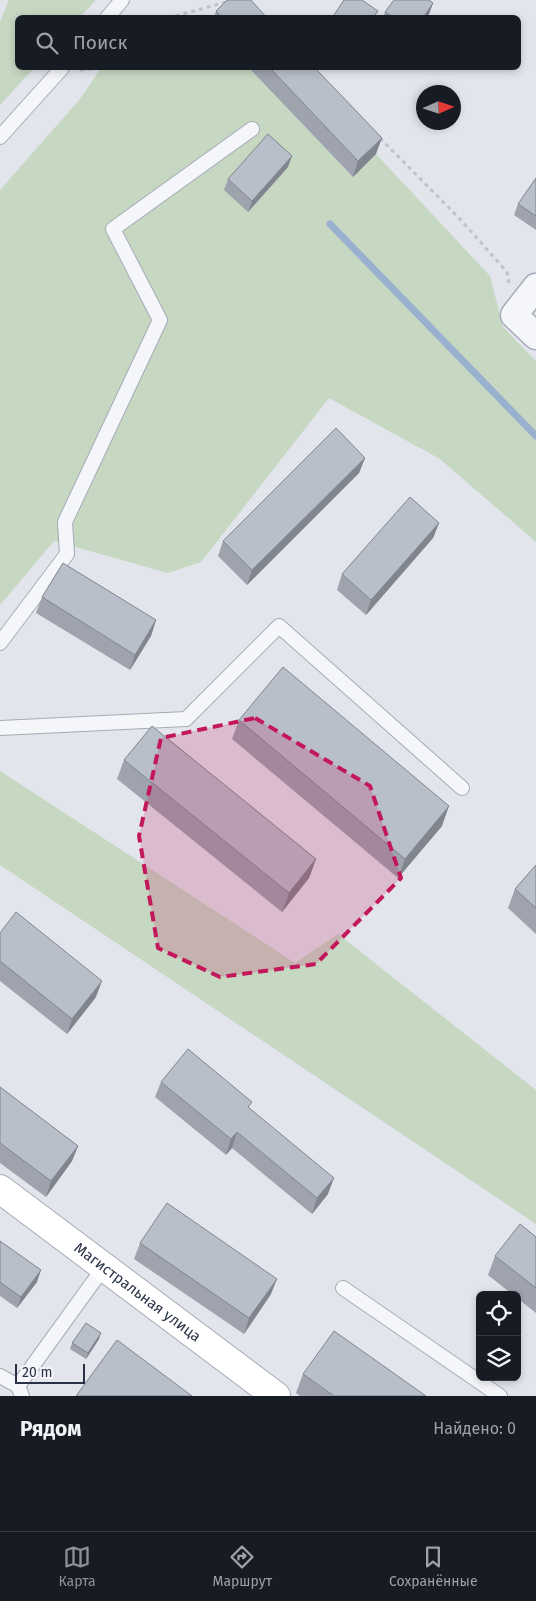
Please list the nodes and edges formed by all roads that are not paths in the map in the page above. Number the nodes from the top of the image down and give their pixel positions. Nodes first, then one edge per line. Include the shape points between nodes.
1 (122, 0) edge
2 (110, 15) edge
3 (60, 70) edge
4 (252, 129) dead end
5 (0, 138) edge
6 (536, 287) edge
7 (536, 336) edge
8 (0, 643) edge
9 (0, 728) edge
10 (462, 788) dead end
11 (0, 1190) edge
12 (104, 1267) junction
13 (344, 1288) dead end
14 (0, 1376) edge
15 (20, 1391) edge
16 (276, 1396) edge
17 (500, 1396) edge

1 - 2 lane
3 - 5 lane
4 - 8 lane via 113,229 160,320 64,522 67,554
6 - 7 street via 514,315
9 - 10 lane via 186,719 279,626
11 - 12 street, Магистральная улица
12 - 15 lane
12 - 16 street, Магистральная улица
13 - 17 lane
14 - 15 lane

